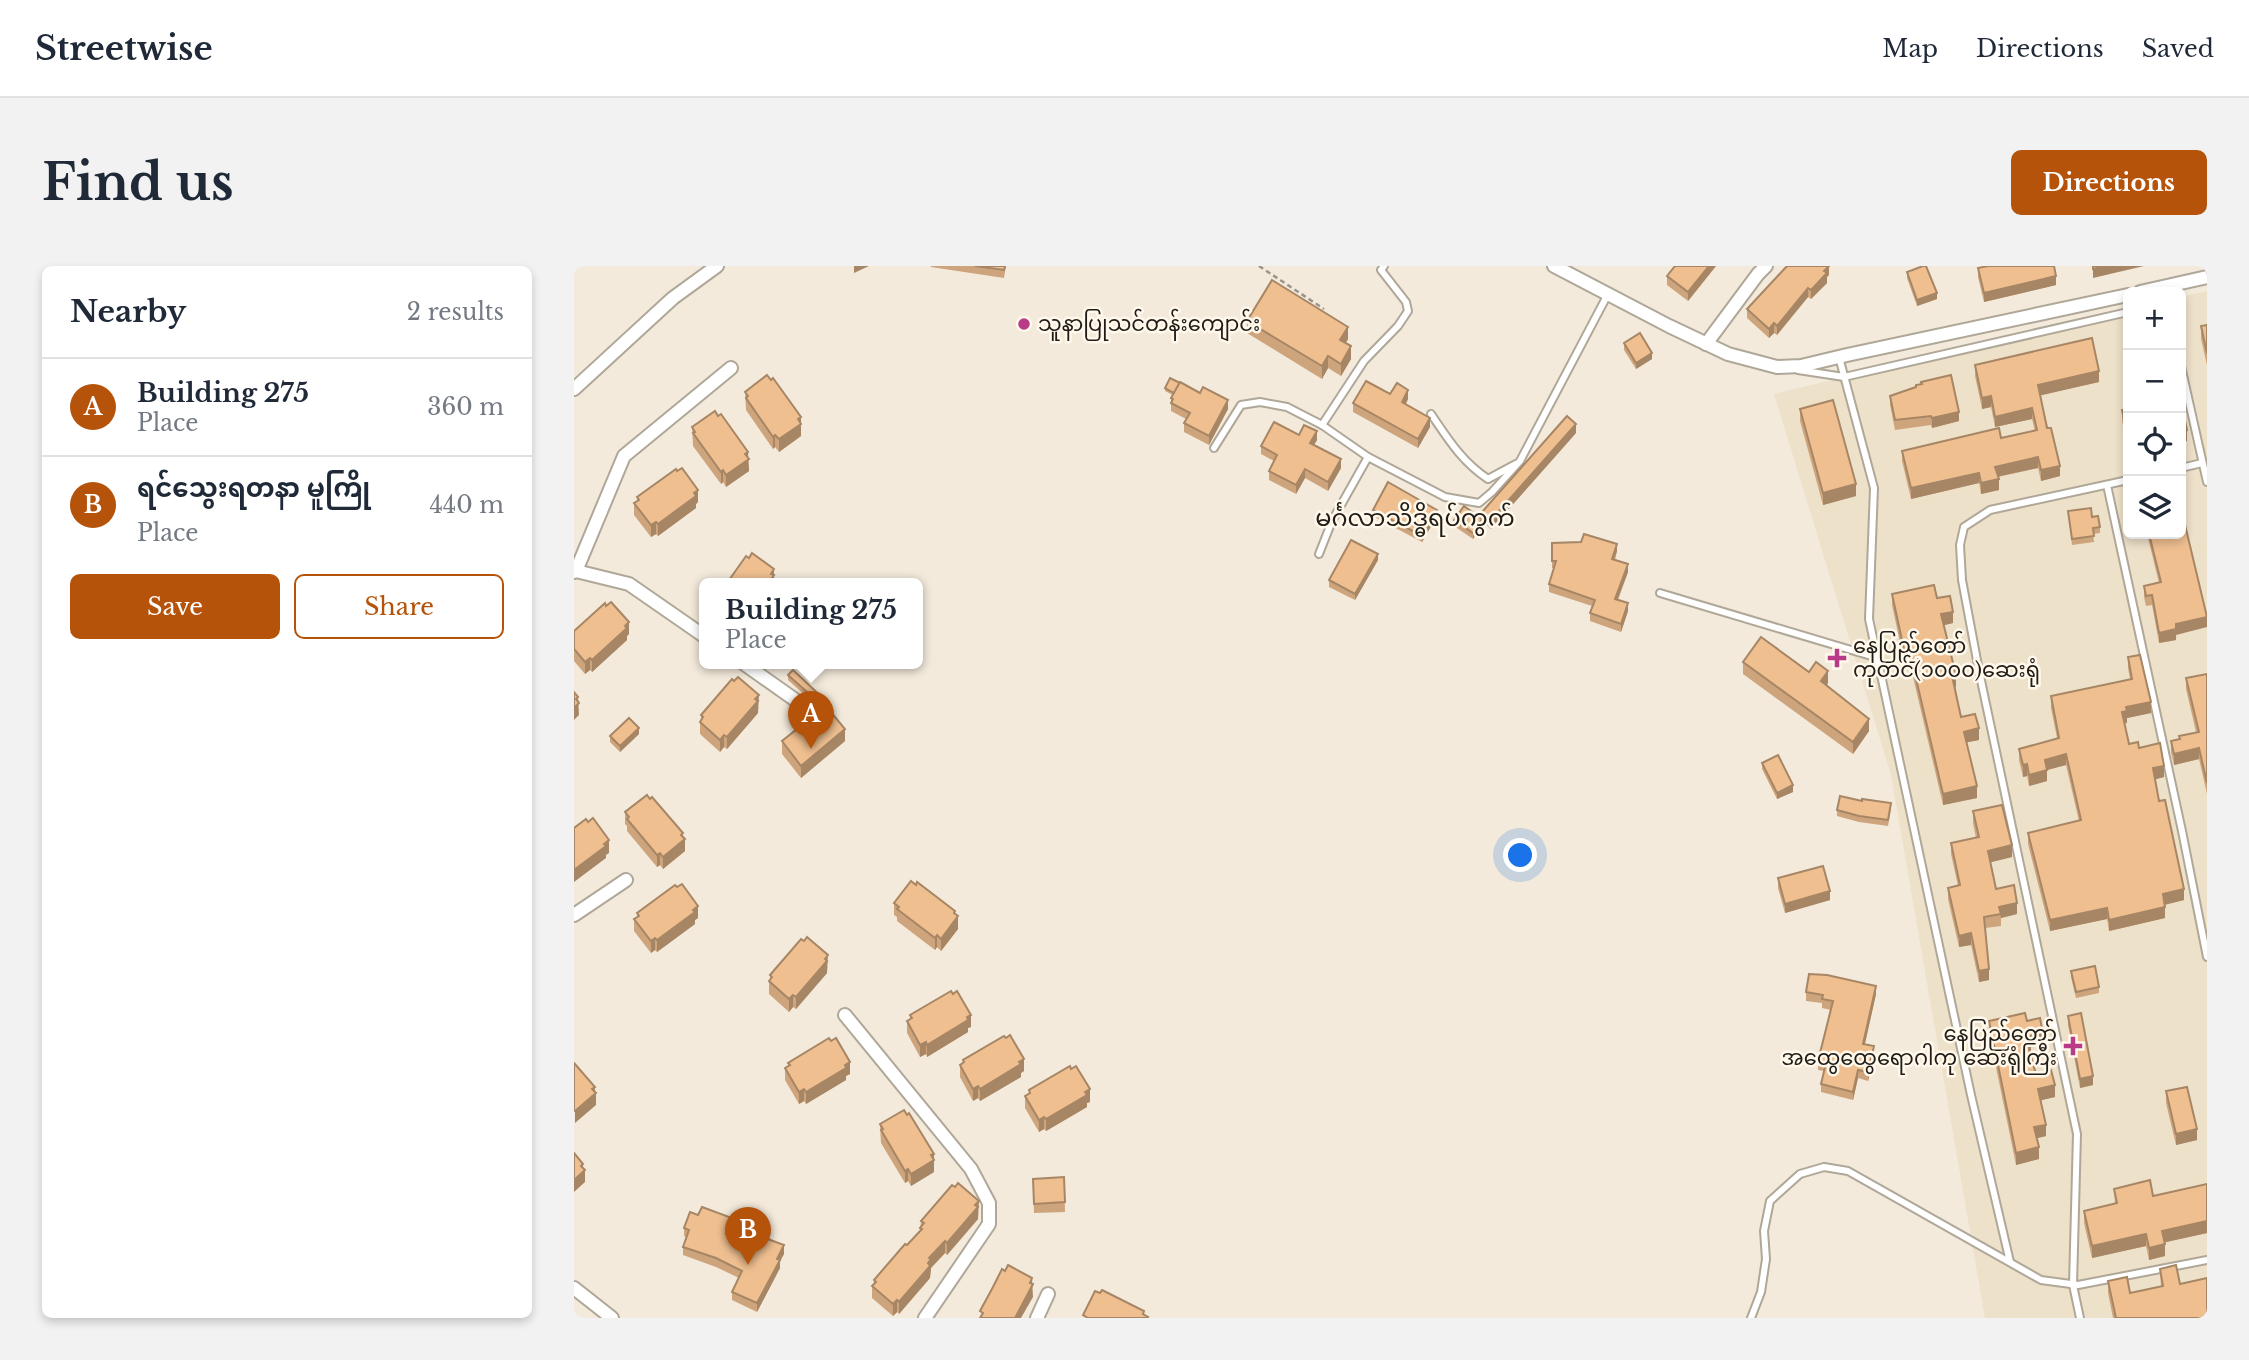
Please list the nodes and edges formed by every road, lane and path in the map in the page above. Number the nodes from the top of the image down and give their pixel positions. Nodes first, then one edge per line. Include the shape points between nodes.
1 (716, 266) edge
2 (1258, 266) edge
3 (1384, 266) edge
4 (1554, 266) edge
5 (1766, 266) edge
6 (2207, 277) edge
7 (2162, 287) edge
8 (1608, 294) junction
9 (2123, 296) edge
10 (1324, 309) edge
11 (2123, 313) edge
12 (1706, 344) junction
13 (1839, 357) junction
14 (1777, 367) junction
15 (731, 368) dead end
16 (1844, 377) junction
17 (574, 389) edge
18 (2186, 389) edge
19 (1431, 414) dead end
20 (1322, 425) junction
21 (1214, 448) dead end
22 (1368, 457) junction
23 (1520, 461) junction
24 (2202, 463) junction
25 (2186, 467) edge
26 (2123, 481) edge
27 (2207, 482) edge
28 (2107, 485) junction
29 (1319, 554) dead end
30 (575, 571) edge
31 (1660, 593) dead end
32 (699, 633) edge
33 (1878, 658) junction
34 (751, 669) edge
35 (801, 704) dead end
36 (626, 880) dead end
37 (574, 915) edge
38 (2207, 957) edge
39 (845, 1014) dead end
40 (2207, 1260) edge
41 (2010, 1262) junction
42 (2073, 1285) junction
43 (574, 1287) edge
44 (1048, 1294) dead end
45 (612, 1318) edge
46 (925, 1318) edge
47 (1037, 1318) edge
48 (1751, 1318) edge
49 (2080, 1318) edge

1 - 17 street via 673,298
2 - 10 path
3 - 20 lane via 1381,270 1408,311 1364,361
4 - 8 street
5 - 12 street
6 - 7 street
8 - 12 street
8 - 23 lane
9 - 13 street
11 - 16 lane
12 - 14 street
13 - 14 street
13 - 16 lane
14 - 16 lane
15 - 30 street via 624,456
16 - 33 lane via 1874,488 1869,619
18 - 24 lane
19 - 23 lane via 1471,468 1488,479
20 - 21 lane via 1287,407 1260,402 1241,405
20 - 22 lane
22 - 23 lane via 1445,497 1479,503
22 - 29 lane
24 - 25 lane
24 - 27 lane
26 - 28 lane
28 - 38 lane
28 - 42 lane via 1990,510 1964,527 1960,545 1979,671 2077,1134
30 - 32 street via 629,584
31 - 33 lane
33 - 41 lane
34 - 35 street
36 - 37 street
39 - 46 street via 971,1169 989,1203 989,1224
40 - 42 lane
41 - 42 lane via 2042,1280
41 - 48 lane via 1848,1171 1824,1167 1800,1174 1770,1201 1761,1292
42 - 49 lane
43 - 45 street
44 - 47 street

